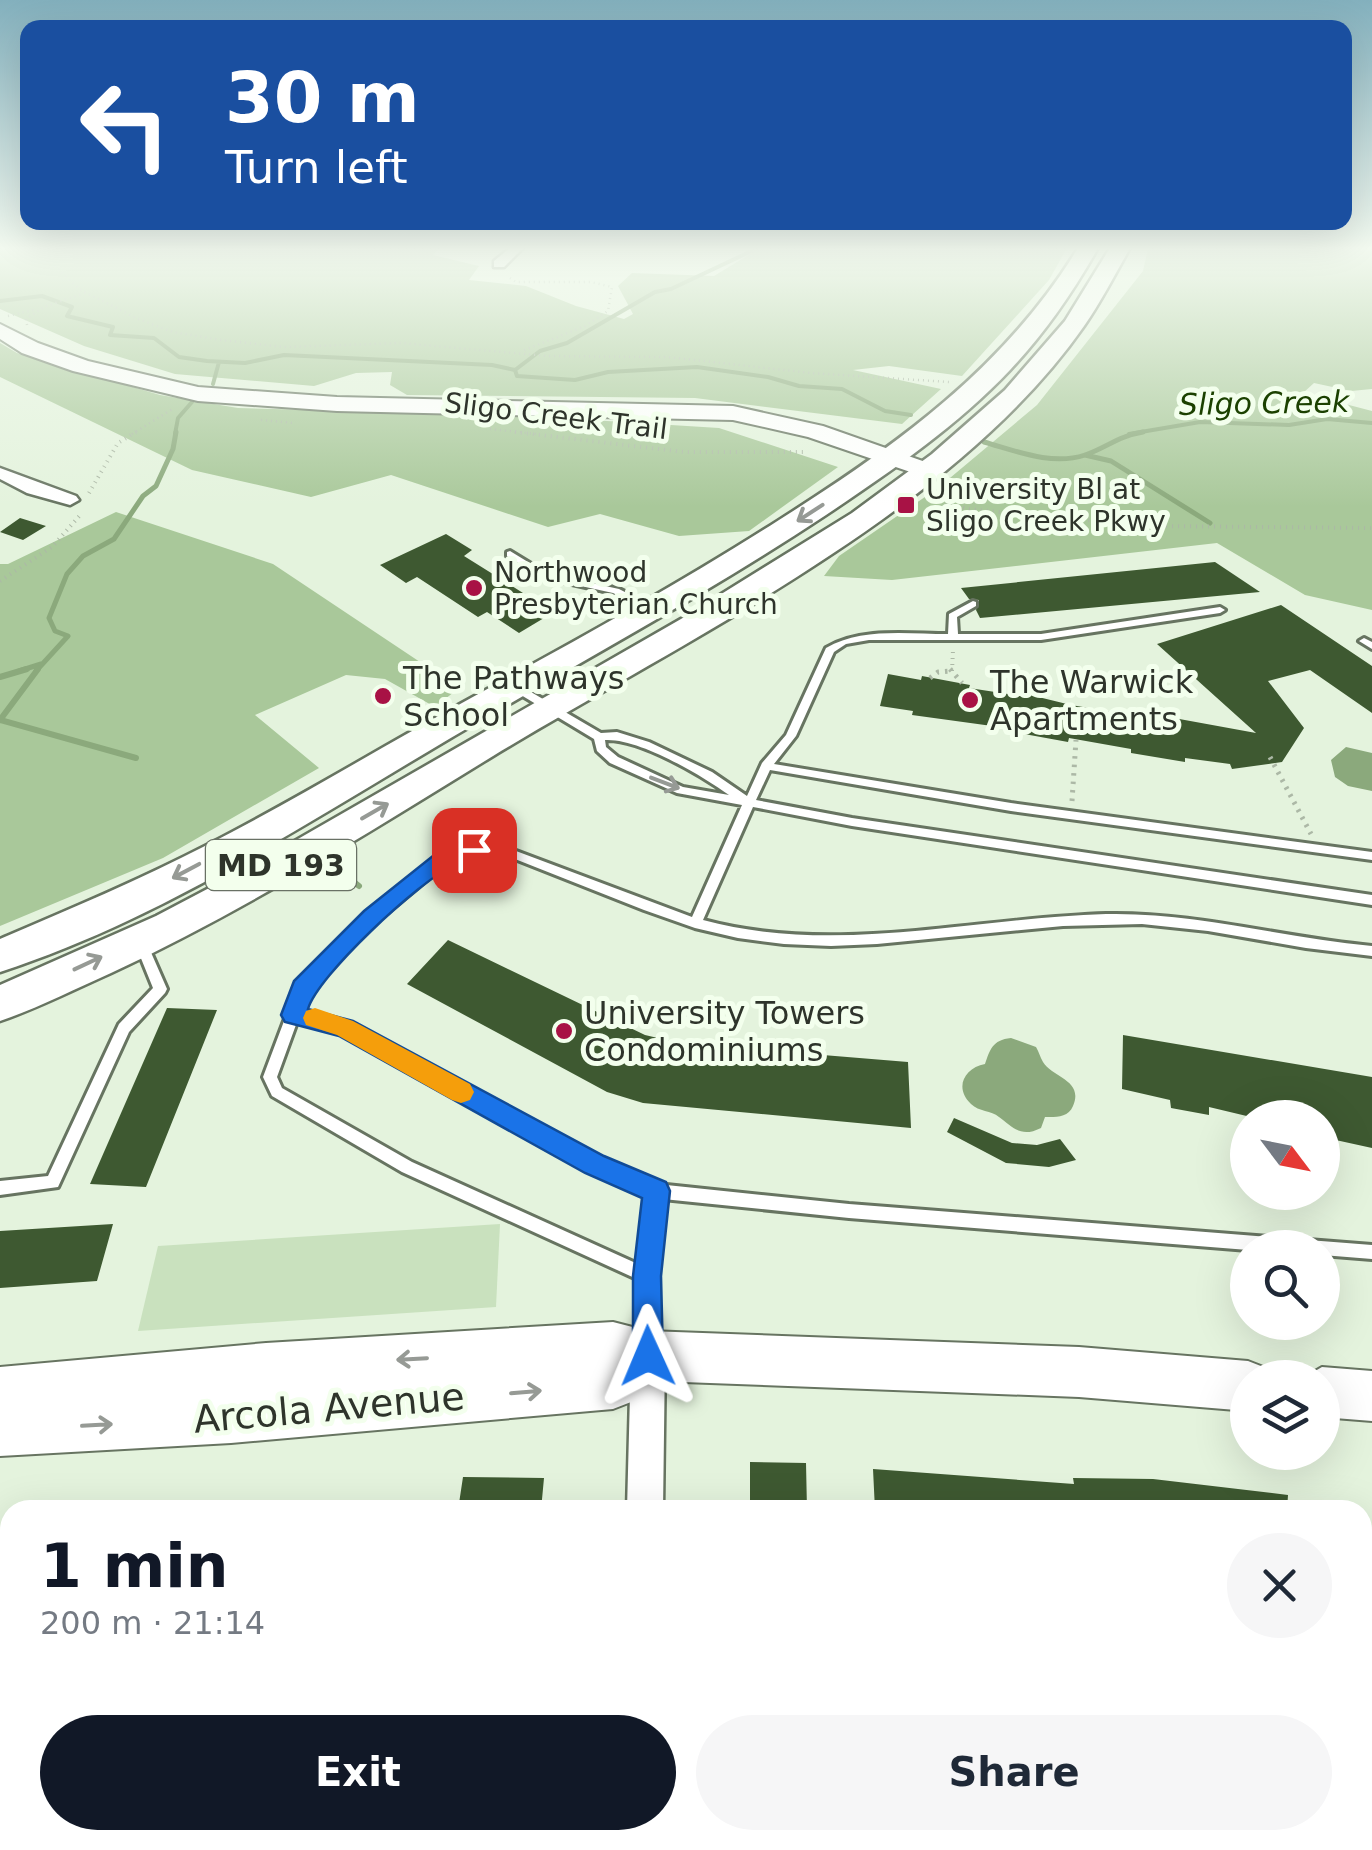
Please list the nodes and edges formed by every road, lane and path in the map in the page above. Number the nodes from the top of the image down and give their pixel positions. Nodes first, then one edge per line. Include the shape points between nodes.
1 (7, 334) edge
2 (197, 334) edge
3 (564, 334) edge
4 (1028, 334) edge
5 (1065, 334) edge
6 (518, 353) junction
7 (955, 382) dead end
8 (198, 394) junction
9 (255, 416) dead end
10 (303, 423) dead end
11 (485, 428) dead end
12 (814, 452) dead end
13 (890, 458) junction
14 (0, 473) edge
15 (923, 480) junction
16 (70, 500) dead end
17 (1372, 528) edge
18 (510, 554) dead end
19 (0, 580) edge
20 (973, 604) dead end
21 (652, 610) junction
22 (1220, 610) dead end
23 (954, 637) junction
24 (953, 656) dead end
25 (951, 671) junction
26 (930, 678) dead end
27 (962, 684) dead end
28 (516, 687) junction
29 (552, 706) junction
30 (599, 736) junction
31 (1076, 740) dead end
32 (1270, 758) dead end
33 (766, 766) junction
34 (1072, 794) dead end
35 (749, 803) junction
36 (1310, 828) dead end
37 (1372, 856) edge
38 (1372, 900) edge
39 (694, 923) junction
40 (140, 938) junction
41 (1372, 951) edge
42 (0, 956) edge
43 (0, 1004) edge
44 (294, 1015) junction
45 (0, 1188) edge
46 (656, 1191) junction
47 (1230, 1241) edge
48 (1340, 1250) edge
49 (1372, 1252) edge
50 (647, 1276) junction
51 (648, 1356) junction
52 (1230, 1385) edge
53 (0, 1392) edge
54 (1340, 1393) edge
55 (1372, 1396) edge
56 (0, 1430) edge
57 (646, 1500) edge

1 - 8 street via 81,366
2 - 6 path via 249,344 401,343
3 - 6 path
4 - 13 main road, MD 193 via 940,422
5 - 15 main road, MD 193 via 1043,365
6 - 7 path via 692,358
8 - 13 street via 321,404 733,413 815,431
8 - 19 path via 118,443 77,522
9 - 10 path
11 - 12 path, Sligo Creek Trail via 684,452
13 - 15 street
13 -> 21 main road, MD 193
14 - 16 street
15 - 17 path via 934,500 952,506 1081,520 1178,528
15 - 29 main road, MD 193
18 - 21 lane via 543,575 616,590
20 - 23 lane via 952,616
21 - 28 main road, MD 193
22 - 23 lane via 1041,636
23 - 33 lane via 869,637 830,650 791,736
24 - 25 path
25 - 26 path
25 - 27 path
28 - 29 lane
28 -> 42 main road, MD 193 via 133,898
29 - 30 lane
40 -> 29 main road, MD 193 via 224,899
30 - 35 lane via 645,745
30 -> 35 lane via 614,760 666,785
31 - 34 path
32 - 36 path
33 - 35 lane
33 - 37 lane
35 - 38 lane
35 - 39 lane
39 - 41 lane via 812,943 1140,920
39 - 44 lane via 531,859 474,850 442,861 372,918 302,988
43 -> 40 main road, MD 193
40 - 45 lane via 160,989 124,1028 53,1182
44 - 46 lane via 345,1028
44 - 50 lane via 270,1077 277,1092 407,1167
46 - 47 lane
46 - 50 lane
48 - 49 lane
50 - 51 lane
51 - 52 street, Arcola Avenue via 1078,1372
51 -> 53 street, Arcola Avenue via 594,1348
56 -> 51 street, Arcola Avenue via 613,1384
51 - 57 street
54 - 55 street

